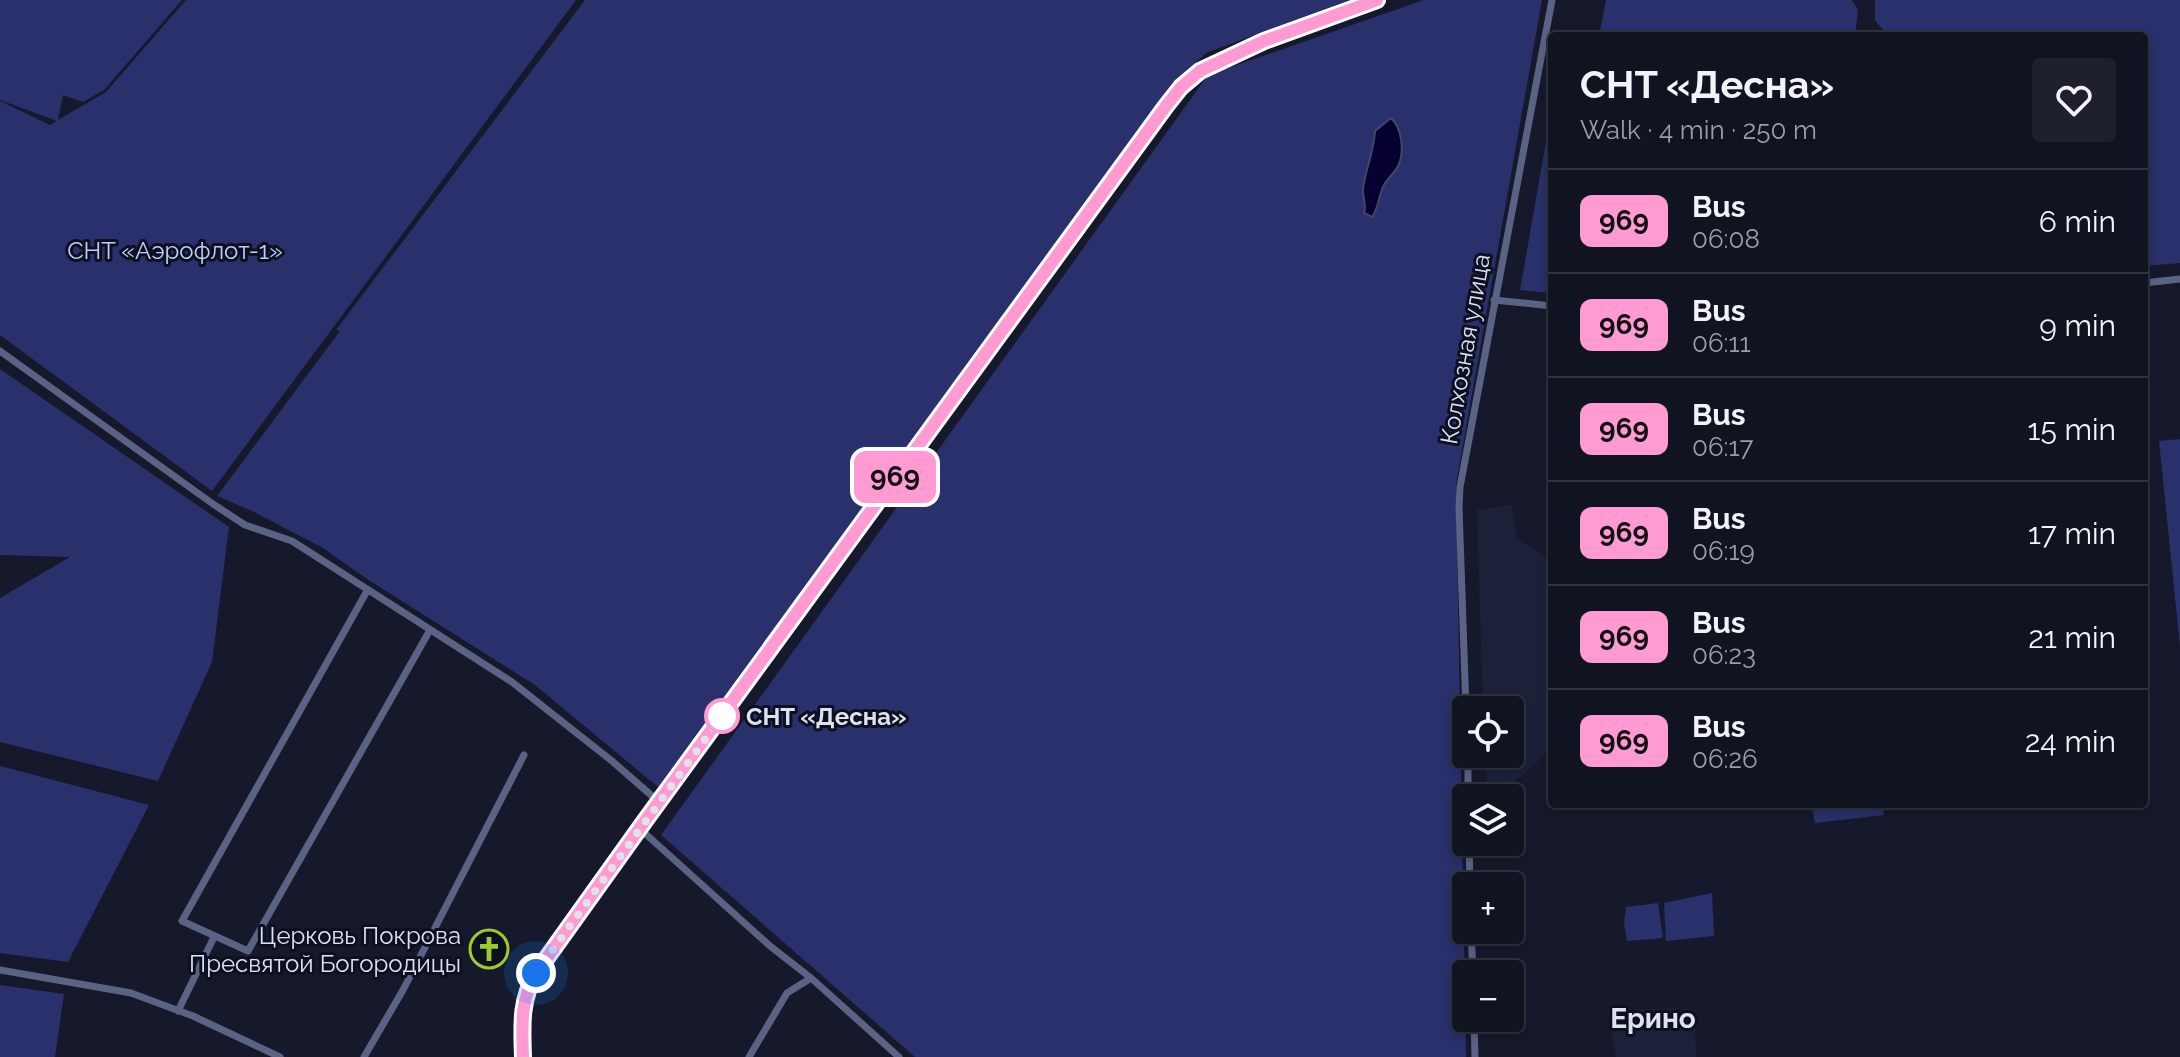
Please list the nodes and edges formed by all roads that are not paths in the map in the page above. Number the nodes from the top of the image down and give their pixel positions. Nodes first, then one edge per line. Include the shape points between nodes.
1 (1377, 0) edge
2 (1552, 0) edge
3 (2180, 279) edge
4 (2148, 283) edge
5 (1494, 300) junction
6 (1548, 306) edge
7 (0, 351) edge
8 (367, 591) junction
9 (430, 630) junction
10 (1466, 696) edge
11 (524, 755) dead end
12 (659, 802) junction
13 (639, 828) junction
14 (214, 937) junction
15 (0, 970) edge
16 (811, 978) junction
17 (178, 1011) junction
18 (1474, 1032) edge
19 (280, 1057) edge
20 (364, 1057) edge
21 (523, 1057) edge
22 (749, 1057) edge
23 (899, 1057) edge
24 (1475, 1057) edge

1 - 12 street via 1264,41 1200,71 1181,87
2 - 5 street, Колхозная улица
3 - 4 street
5 - 6 street
5 - 10 street, Колхозная улица via 1460,487
7 - 8 street via 245,525 292,541
8 - 9 street
8 - 14 street via 182,921
9 - 12 street via 512,682
9 - 14 street via 248,951
11 - 20 street
12 - 13 street
13 - 16 street
13 - 21 street via 527,988
14 - 17 street
15 - 17 street via 131,993
16 - 22 street via 787,993
16 - 23 street
17 - 19 street
18 - 24 street

